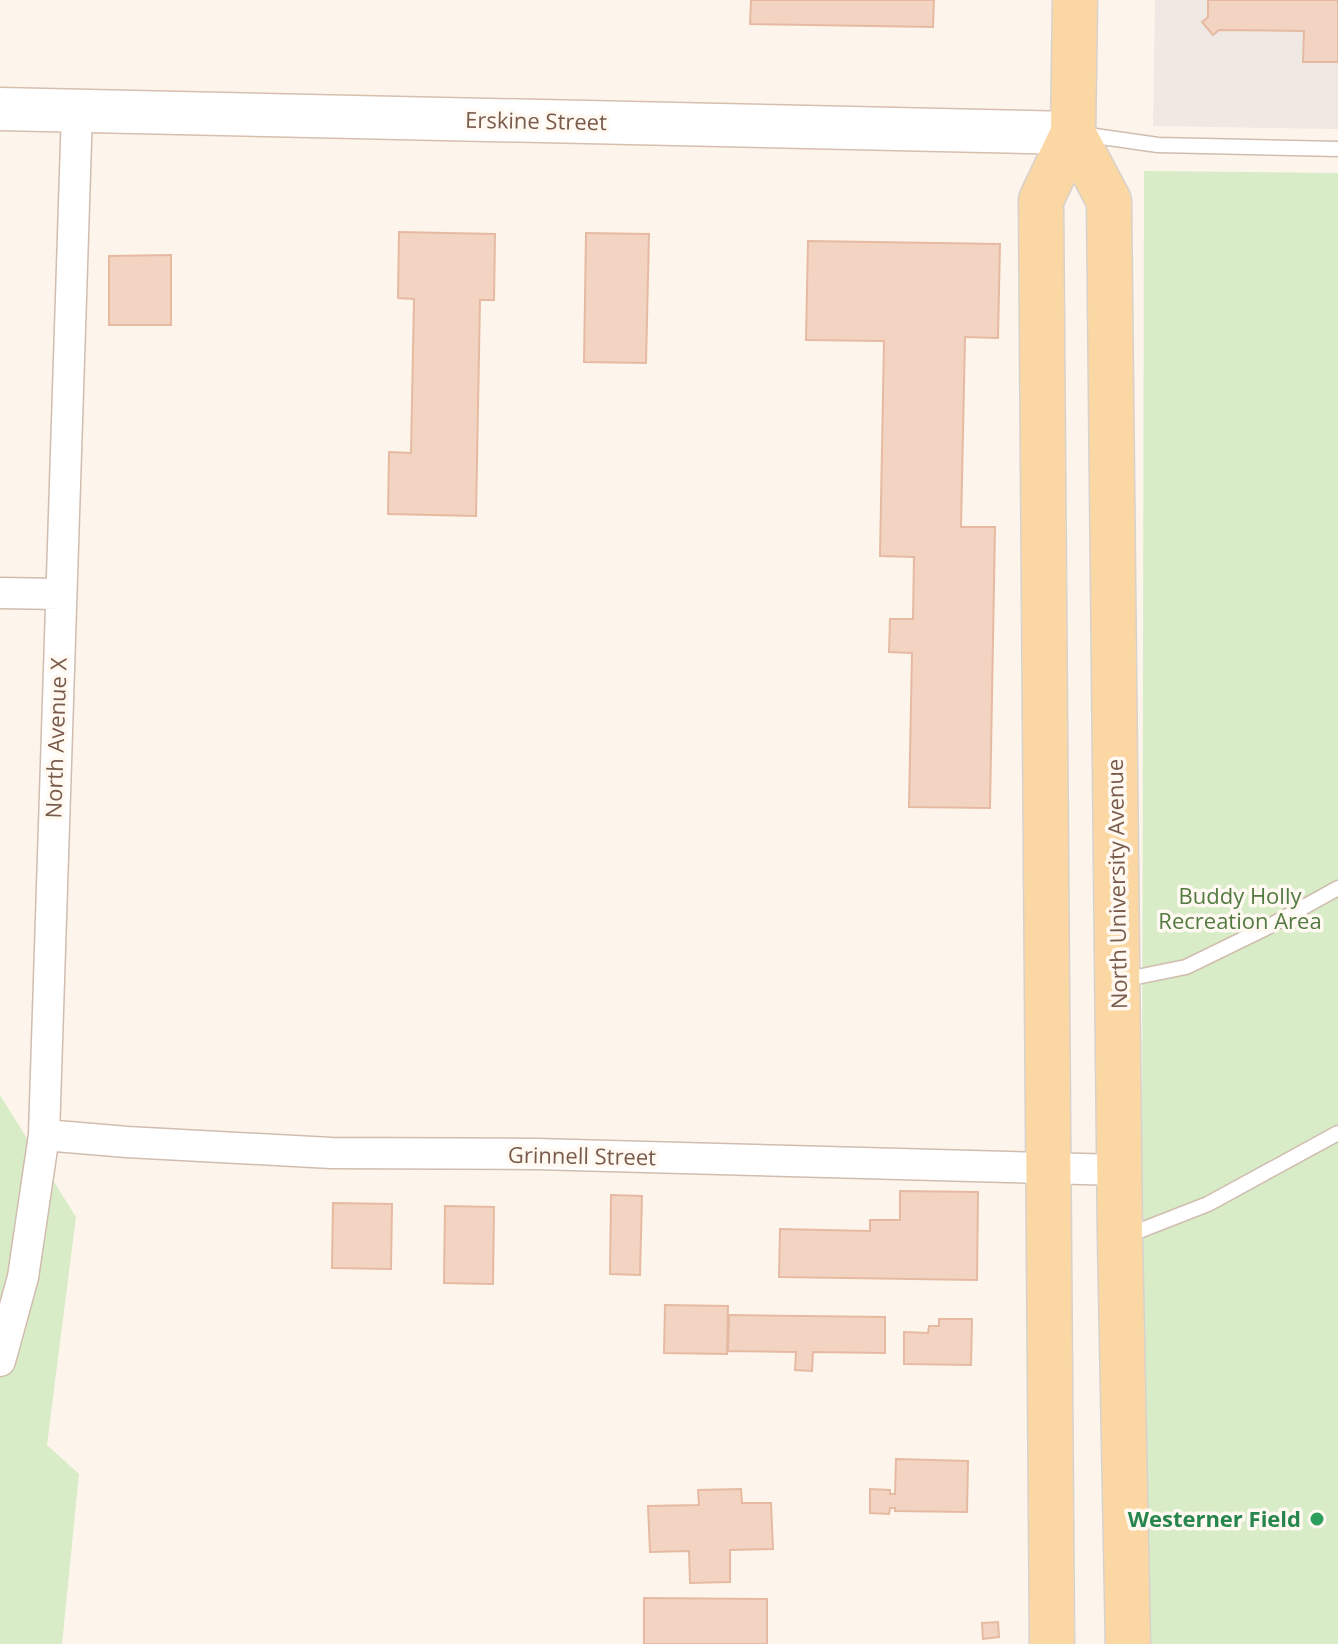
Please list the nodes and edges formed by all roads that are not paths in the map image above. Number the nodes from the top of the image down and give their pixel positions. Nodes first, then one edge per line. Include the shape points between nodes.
1 (1075, 0) edge
2 (0, 109) edge
3 (77, 111) junction
4 (1073, 133) junction
5 (1338, 149) edge
6 (0, 593) edge
7 (60, 594) junction
8 (1338, 888) edge
9 (1118, 981) junction
10 (1338, 1133) edge
11 (44, 1135) junction
12 (1046, 1168) junction
13 (1120, 1170) junction
14 (1120, 1239) junction
15 (0, 1361) edge
16 (1052, 1644) edge
17 (1128, 1644) edge

1 - 4 main road, North University Avenue
2 - 3 main road, Erskine Street
3 - 4 main road, Erskine Street
3 - 7 street, North Avenue X
4 - 5 lane via 1158,145
4 - 9 main road, North University Avenue via 1109,201
4 - 12 main road, North University Avenue via 1041,200
6 - 7 street
7 - 11 street, North Avenue X
8 - 9 lane via 1186,967
9 - 13 main road, North University Avenue
10 - 14 lane via 1208,1204
11 - 12 street, Grinnell Street via 331,1153
11 - 15 street, North Avenue X via 23,1277
12 - 13 street, Grinnell Street
12 - 16 main road, North University Avenue
13 - 14 main road, North University Avenue
14 - 17 main road, North University Avenue

